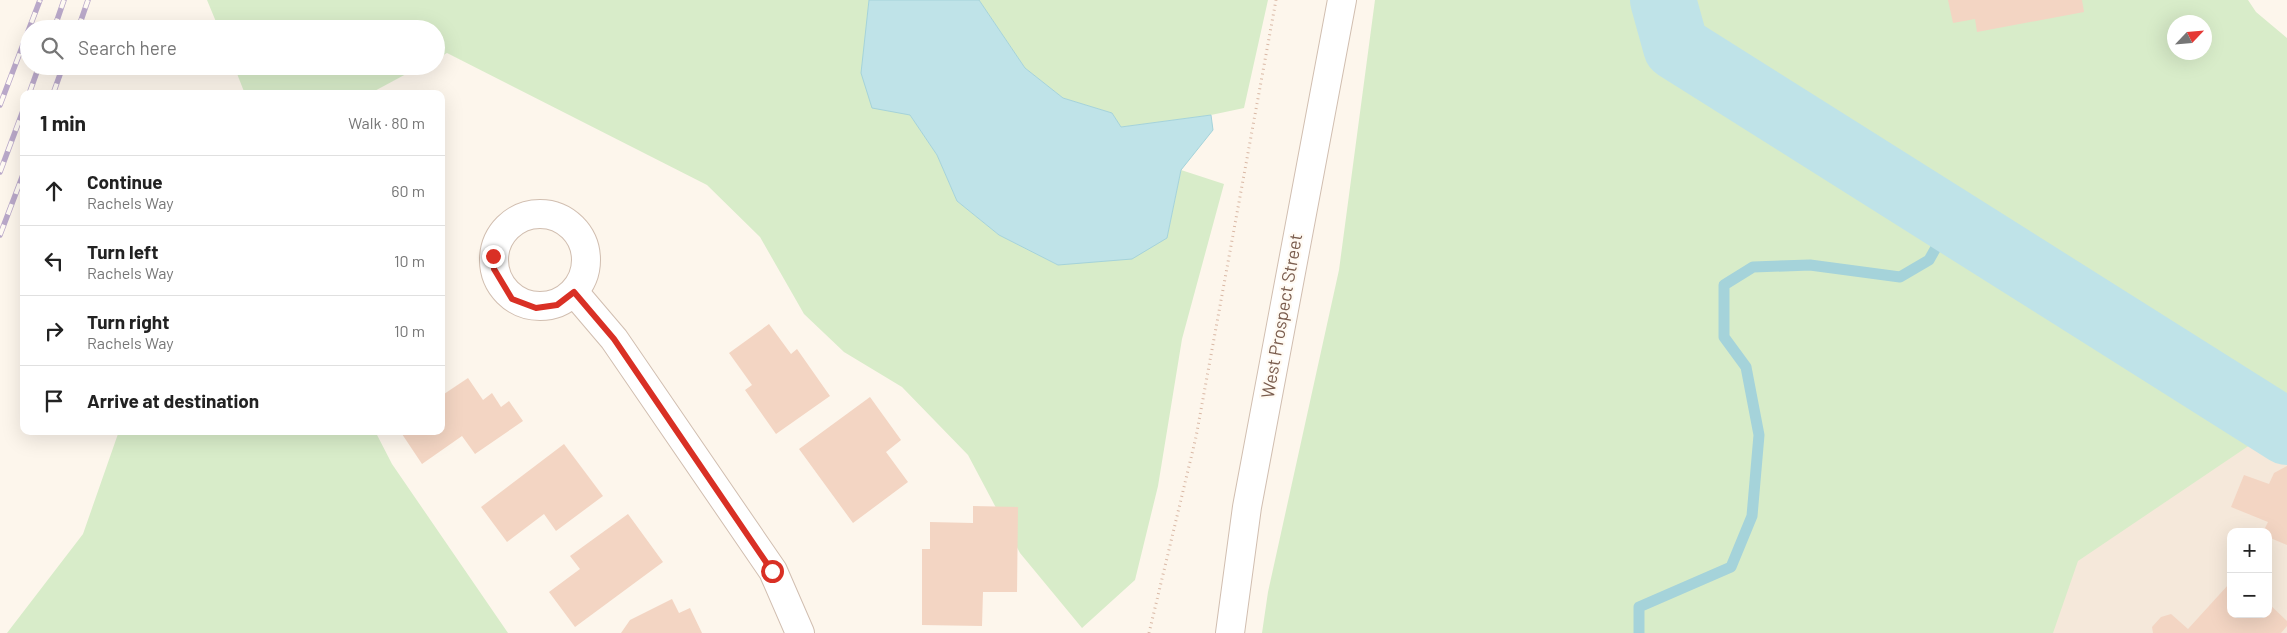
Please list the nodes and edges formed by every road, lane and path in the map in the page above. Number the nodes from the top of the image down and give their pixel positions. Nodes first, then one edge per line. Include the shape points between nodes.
1 (1276, 0) edge
2 (1342, 0) edge
3 (574, 292) dead end
4 (800, 633) edge
5 (1149, 633) edge
6 (1230, 633) edge

1 - 5 path via 1196,437
2 - 6 street, West Prospect Street via 1246,507
3 - 4 street via 614,339 772,571

